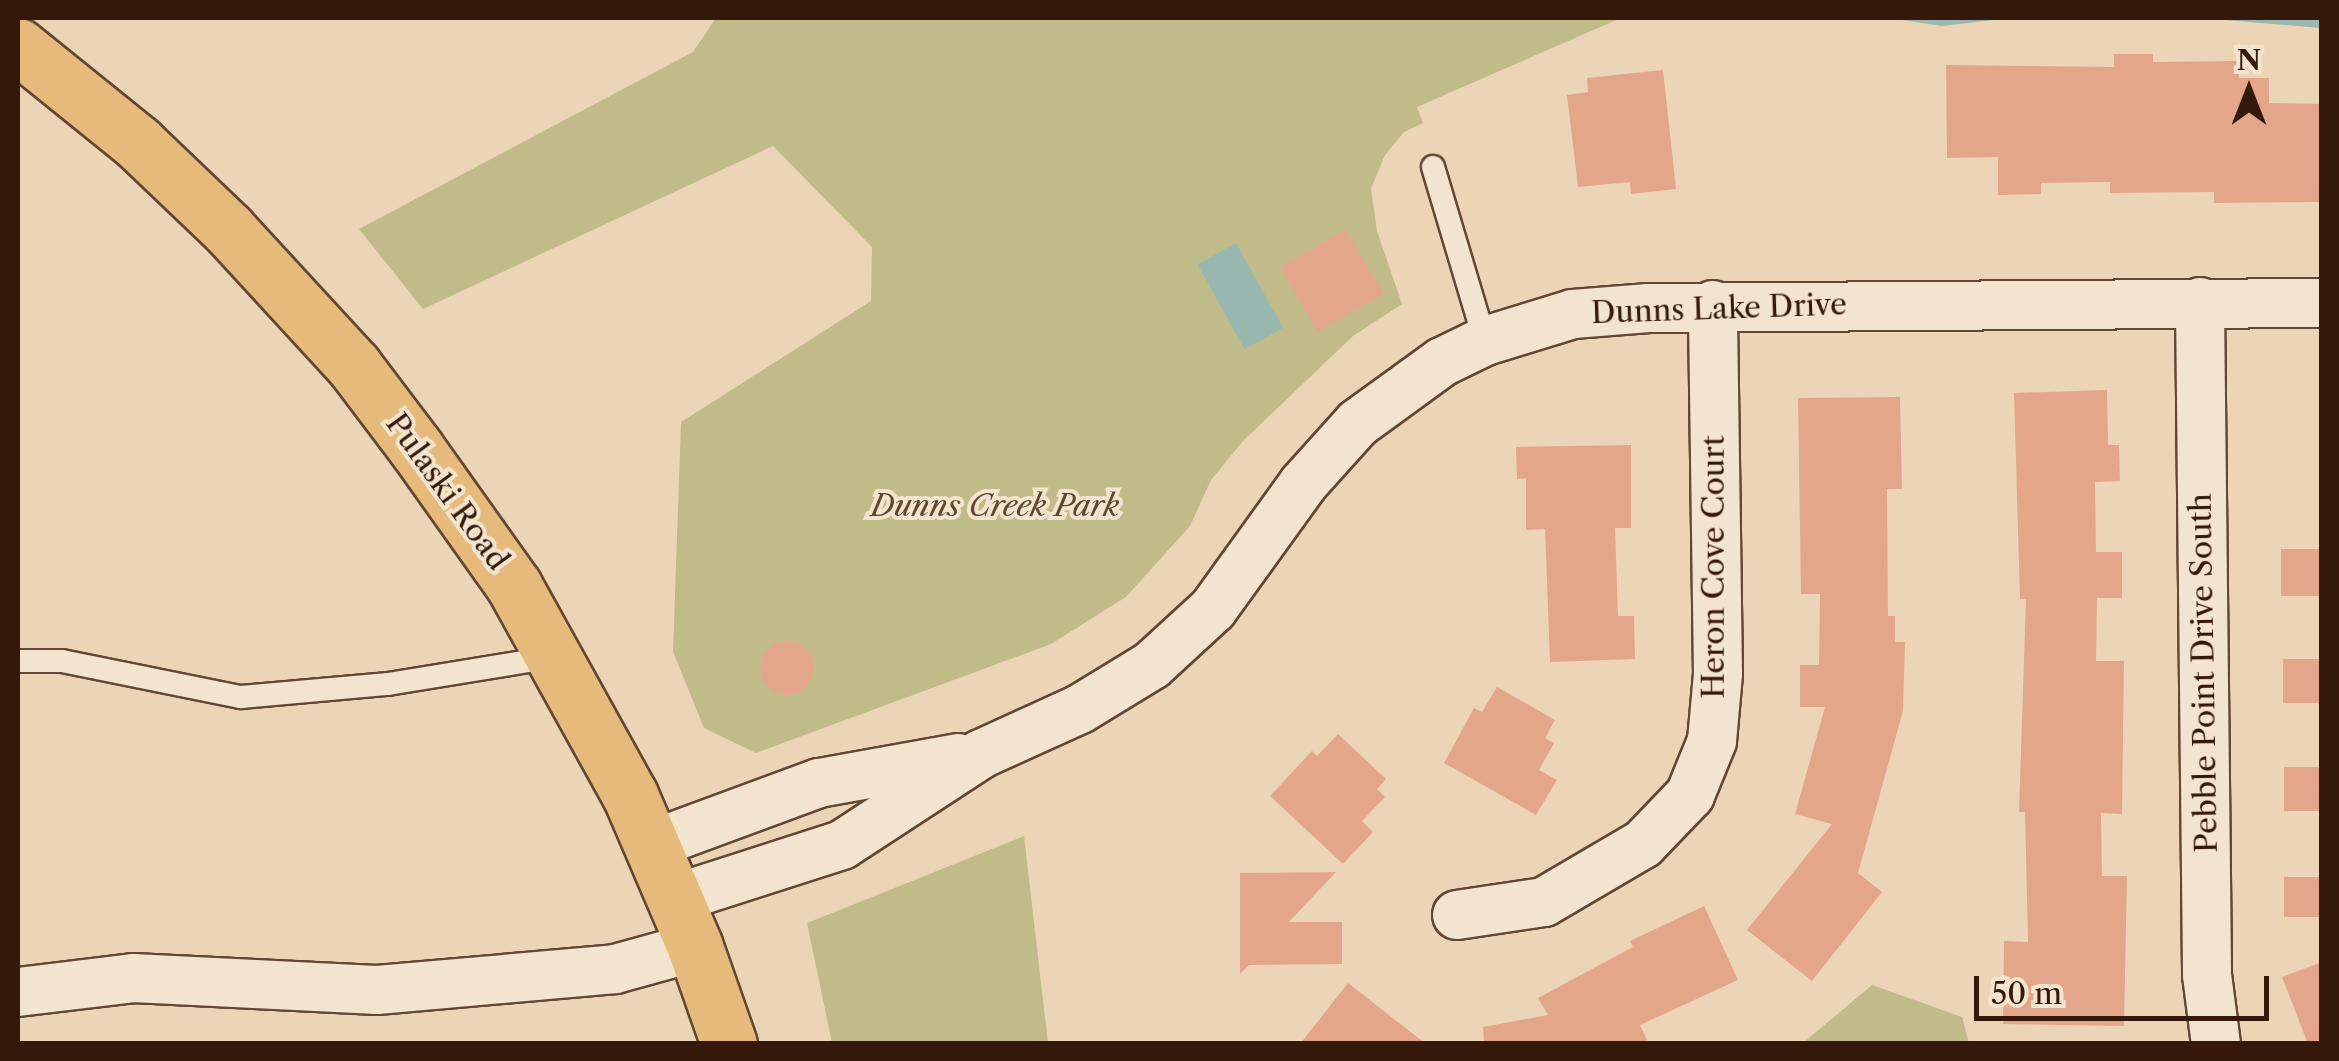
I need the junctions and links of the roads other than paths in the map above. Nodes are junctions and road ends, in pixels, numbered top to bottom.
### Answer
1 (18, 46) edge
2 (1433, 166) dead end
3 (2200, 302) junction
4 (2322, 304) edge
5 (1713, 305) junction
6 (1485, 342) junction
7 (556, 656) junction
8 (18, 661) edge
9 (981, 754) junction
10 (650, 845) junction
11 (1457, 915) dead end
12 (684, 923) junction
13 (18, 992) edge
14 (729, 1044) edge
15 (2216, 1044) edge

1 - 7 main road, Pulaski Road
2 - 6 lane
3 - 4 street, Dunns Lake Drive
3 - 5 street, Dunns Lake Drive
3 - 15 street, Pebble Point Drive South
5 - 6 street, Dunns Lake Drive
5 - 11 street, Heron Cove Court
6 - 9 street, Dunns Lake Drive
7 - 8 lane
7 - 10 main road, Pulaski Road
9 - 10 street
9 - 12 street
10 - 12 main road, Pulaski Road
12 - 13 street
12 - 14 main road, Pulaski Road

